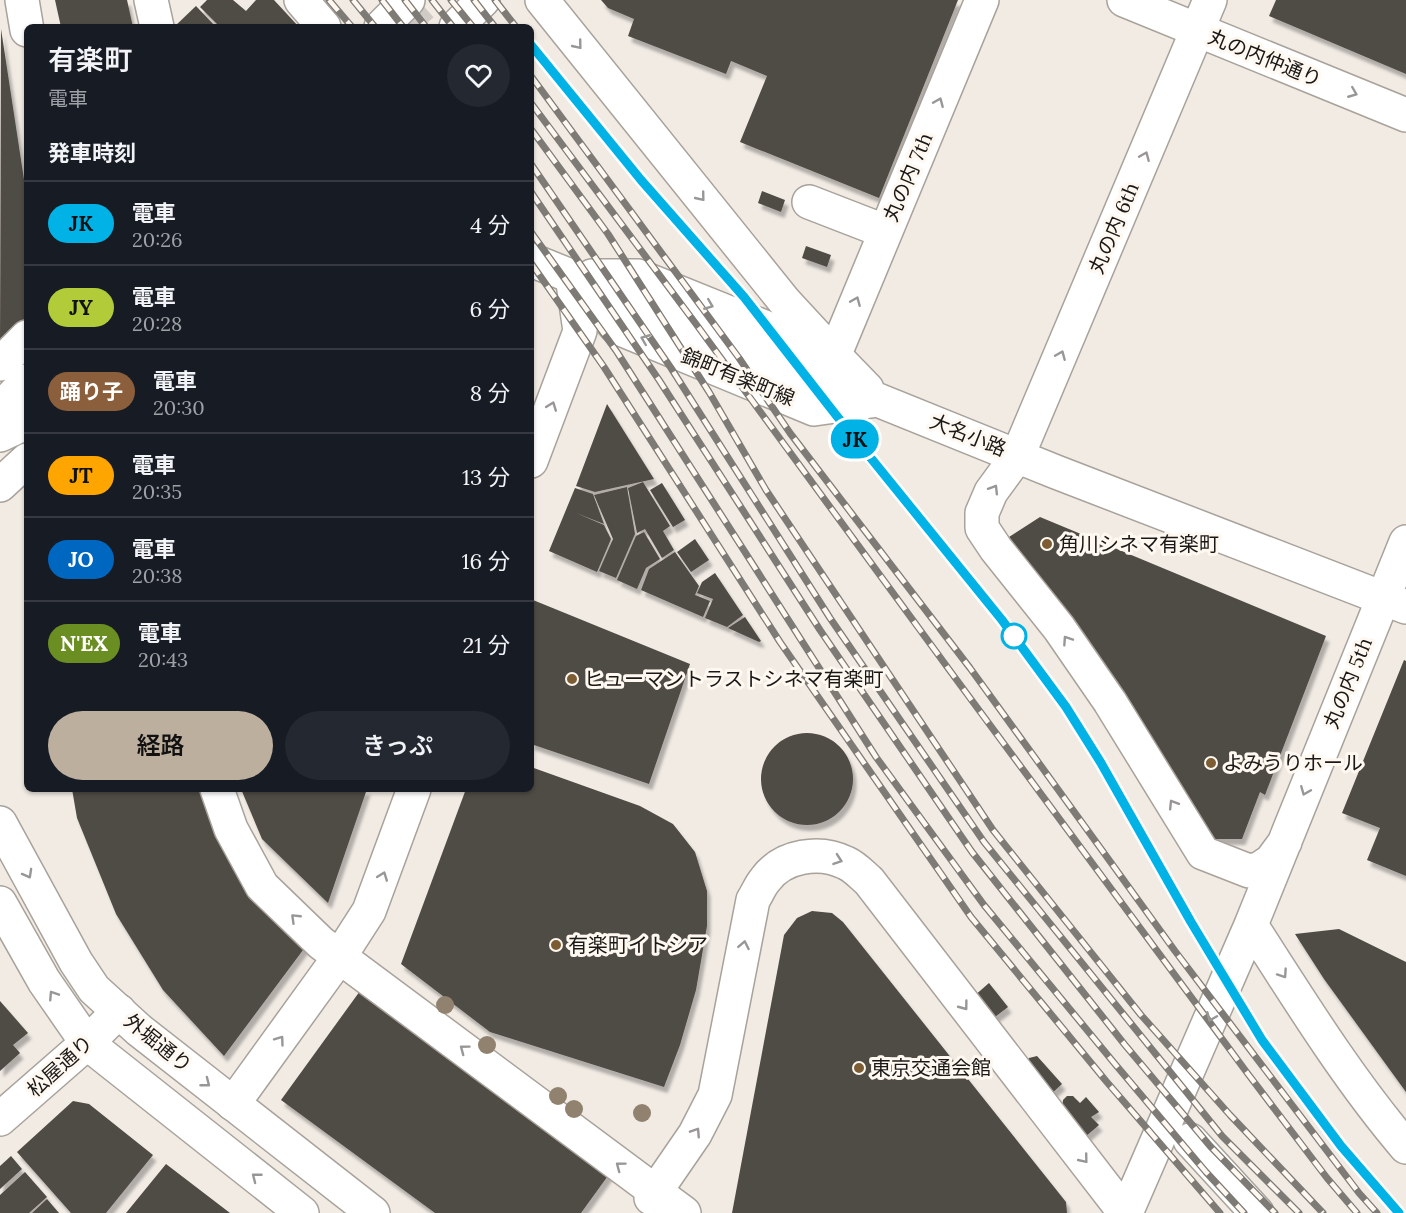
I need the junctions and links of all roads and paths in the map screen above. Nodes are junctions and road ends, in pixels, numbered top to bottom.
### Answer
1 (22, 0) edge
2 (151, 0) edge
3 (301, 0) edge
4 (408, 0) edge
5 (483, 0) edge
6 (542, 0) edge
7 (982, 0) edge
8 (1124, 0) edge
9 (1210, 0) edge
10 (26, 24) edge
11 (156, 24) edge
12 (321, 24) edge
13 (384, 24) edge
14 (459, 24) edge
15 (1198, 31) junction
16 (1406, 115) edge
17 (809, 202) dead end
18 (884, 233) junction
19 (534, 261) edge
20 (572, 276) junction
21 (24, 340) edge
22 (0, 364) edge
23 (830, 367) junction
24 (24, 384) edge
25 (878, 400) junction
26 (0, 409) edge
27 (24, 419) edge
28 (0, 435) edge
29 (534, 453) edge
30 (1018, 455) junction
31 (24, 463) edge
32 (0, 486) edge
33 (1406, 542) edge
34 (1395, 602) edge
35 (218, 792) edge
36 (413, 792) edge
37 (0, 823) edge
38 (1285, 842) junction
39 (0, 903) edge
40 (1251, 925) junction
41 (340, 956) junction
42 (118, 1011) junction
43 (87, 1043) junction
44 (233, 1104) junction
45 (0, 1119) edge
46 (1190, 1140) dead end
47 (1406, 1147) edge
48 (653, 1194) junction
49 (302, 1213) edge
50 (374, 1213) edge
51 (684, 1213) edge
52 (1126, 1213) edge
53 (1257, 1213) edge

1 - 10 street
2 - 11 street
3 - 12 street
4 - 13 street
5 - 14 street
6 -> 23 street
18 -> 7 street, 丸の内 7th
8 - 15 street, 丸の内仲通り
9 - 15 street, 丸の内 6th
15 -> 16 street, 丸の内仲通り
30 -> 15 street, 丸の内 6th
17 - 18 street
23 -> 18 street, 丸の内 7th
19 - 20 street, 大名小路
20 - 23 street, 大名小路
25 -> 20 street, 錦町有楽町線
29 -> 20 street
21 - 22 street
23 - 25 street, 大名小路
24 - 26 street
25 - 30 street, 大名小路
27 - 28 street
30 - 34 street, 大名小路
38 -> 30 street, 丸の内 6th
31 - 32 street
33 - 34 street, 丸の内 5th
34 -> 38 street, 丸の内 5th
41 -> 35 street
41 -> 36 street
37 -> 42 street, 外堀通り
38 - 40 street, 丸の内 5th
43 -> 39 street
40 -> 47 street
40 -> 52 street, 丸の内 5th
44 -> 41 street
48 -> 41 street
42 - 43 street, 松屋通り
42 -> 44 street, 外堀通り
43 - 45 street, 松屋通り
49 -> 43 street
44 - 50 street, 外堀通り
46 - 53 street
48 - 51 street
48 -> 52 street

